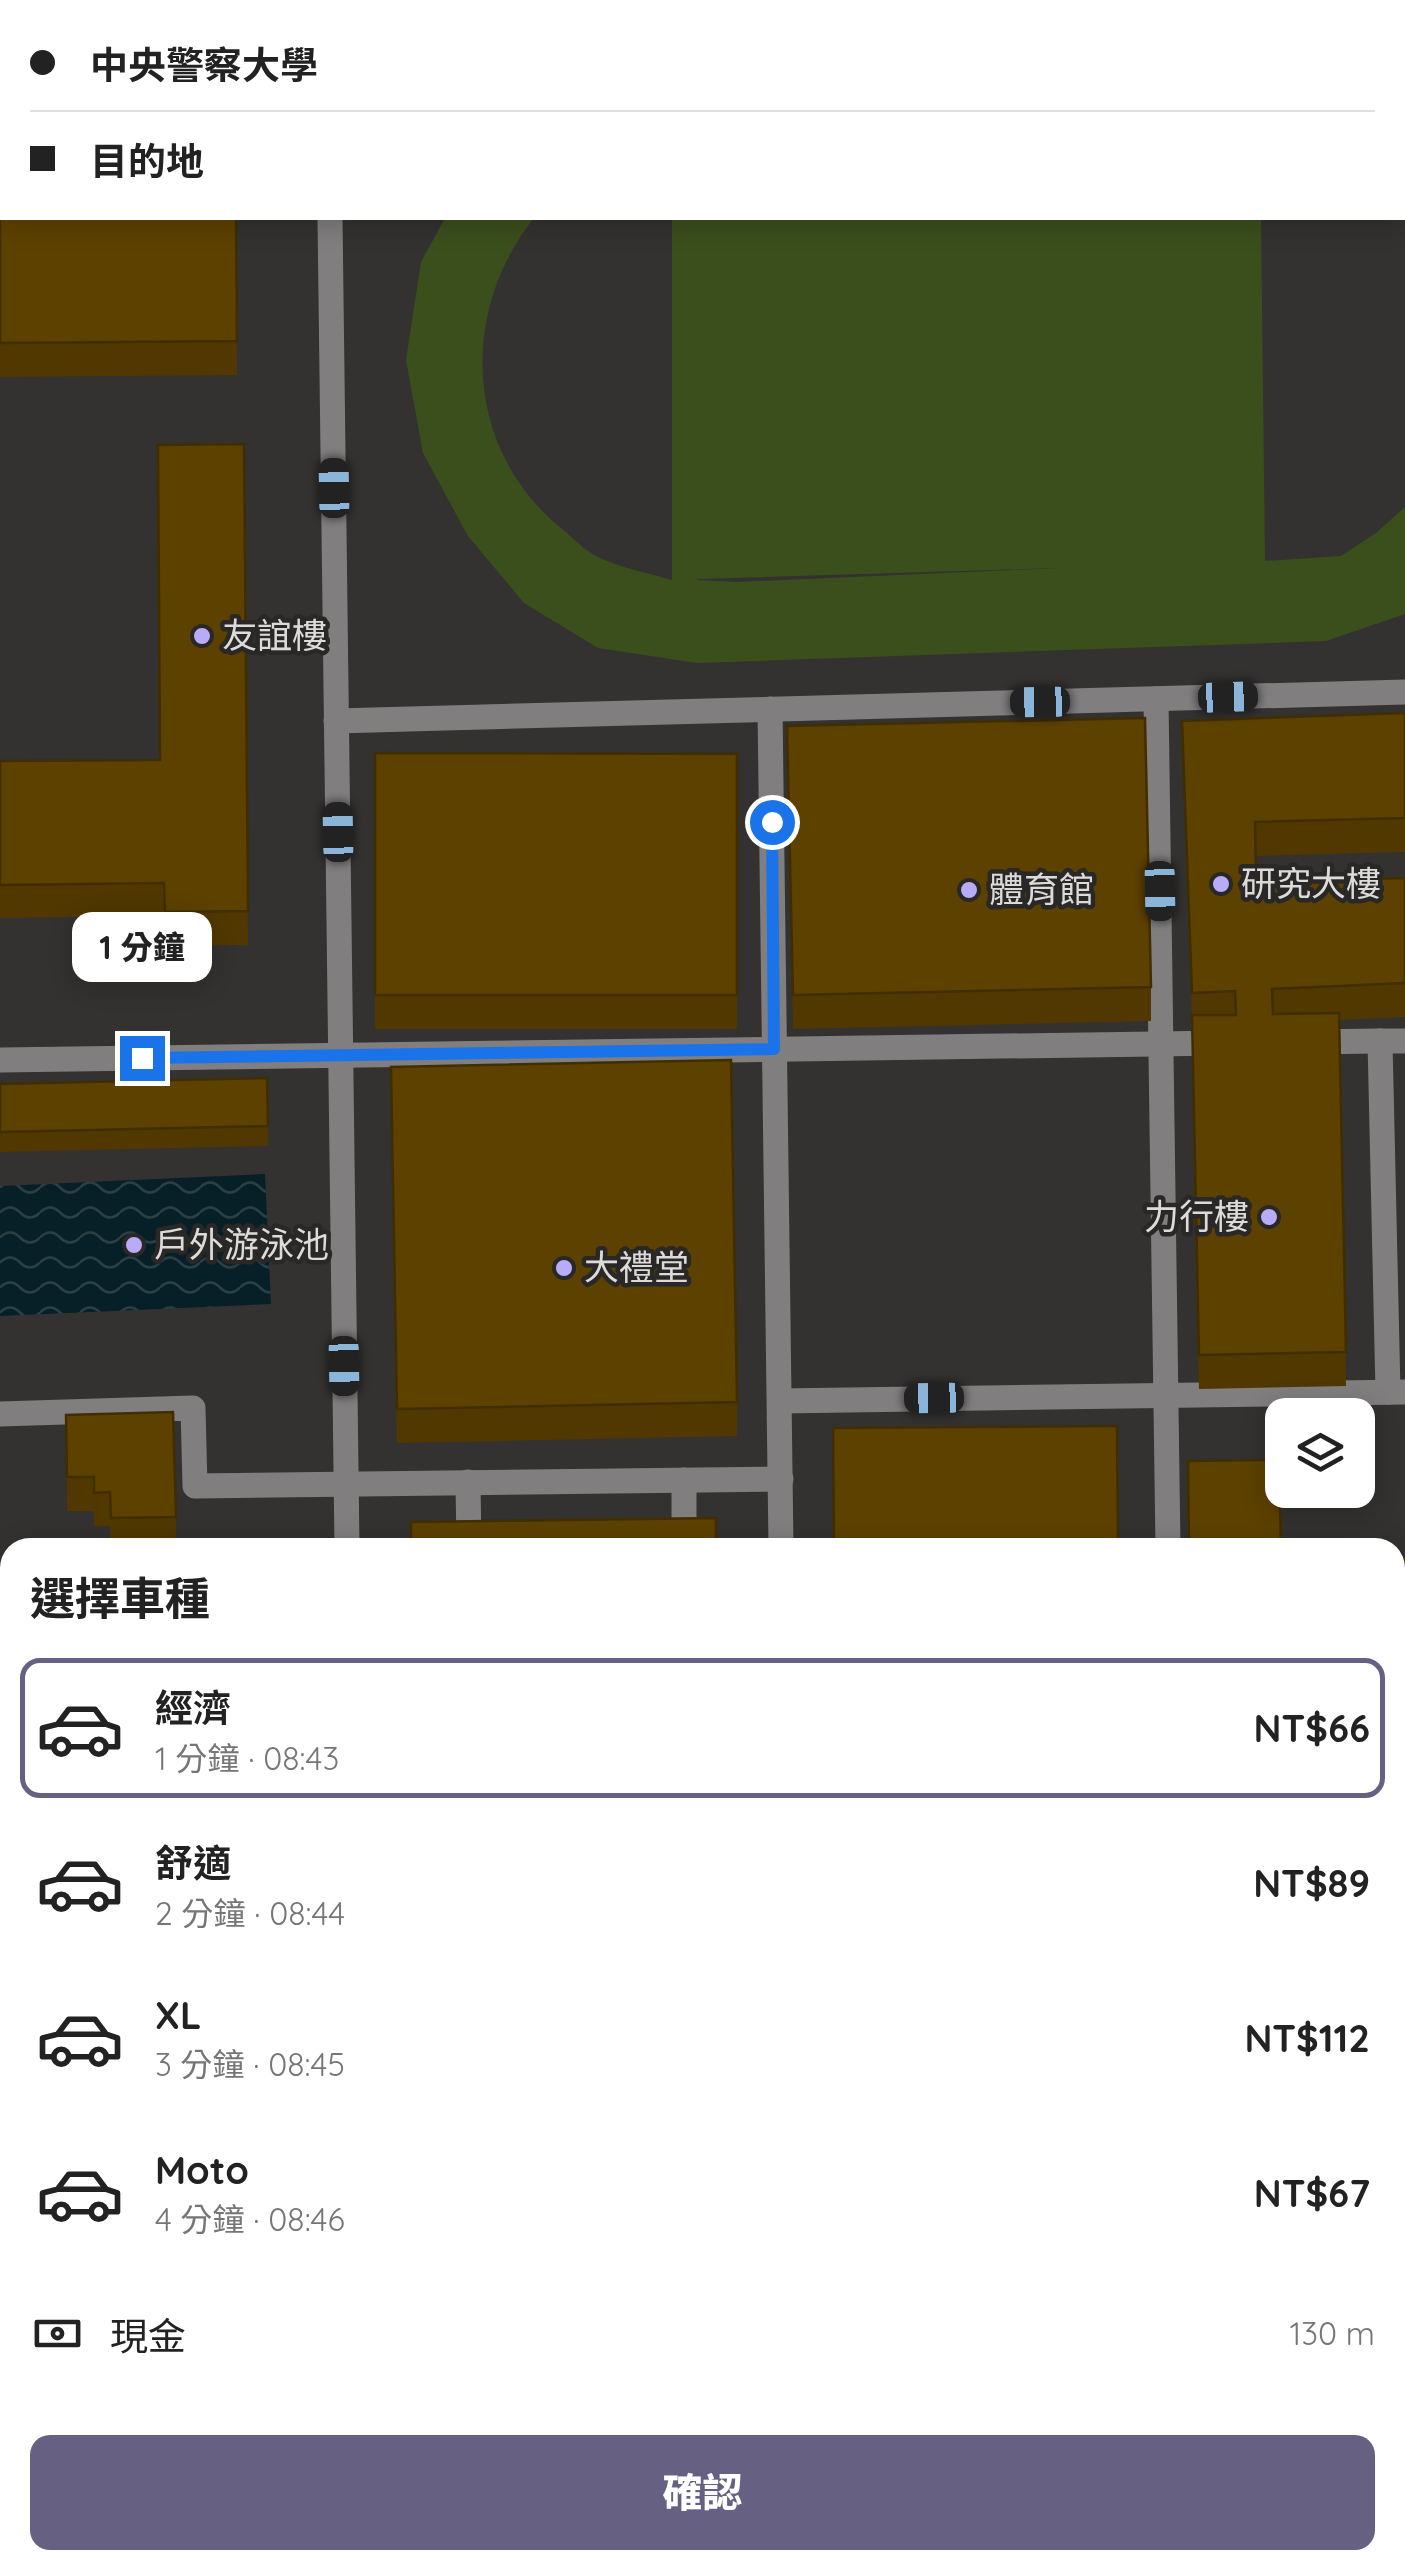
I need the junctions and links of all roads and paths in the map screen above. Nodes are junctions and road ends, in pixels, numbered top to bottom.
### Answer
1 (330, 220) edge
2 (1405, 692) edge
3 (1156, 699) junction
4 (770, 709) junction
5 (336, 721) junction
6 (1392, 1041) edge
7 (1242, 1043) edge
8 (1281, 1043) edge
9 (1164, 1044) junction
10 (774, 1049) junction
11 (341, 1054) junction
12 (0, 1060) edge
13 (1396, 1392) edge
14 (1166, 1393) junction
15 (780, 1401) junction
16 (0, 1414) edge
17 (684, 1480) junction
18 (780, 1480) junction
19 (468, 1482) junction
20 (346, 1483) junction
21 (346, 1538) edge
22 (469, 1538) edge
23 (684, 1538) edge
24 (782, 1538) edge
25 (1168, 1538) edge

1 - 5 street
2 - 3 street
3 - 4 street
3 - 9 street
4 - 5 street
4 - 10 street
5 - 11 street
6 - 8 street
6 - 13 street
7 - 9 street
9 - 10 street
9 - 14 street
10 - 11 street
10 - 15 street
11 - 12 street
11 - 20 street
13 - 14 street
14 - 15 street
14 - 25 street
15 - 18 street
16 - 20 street
17 - 18 street
17 - 19 street
17 - 23 street
18 - 24 street
19 - 20 street
19 - 22 street
20 - 21 street

